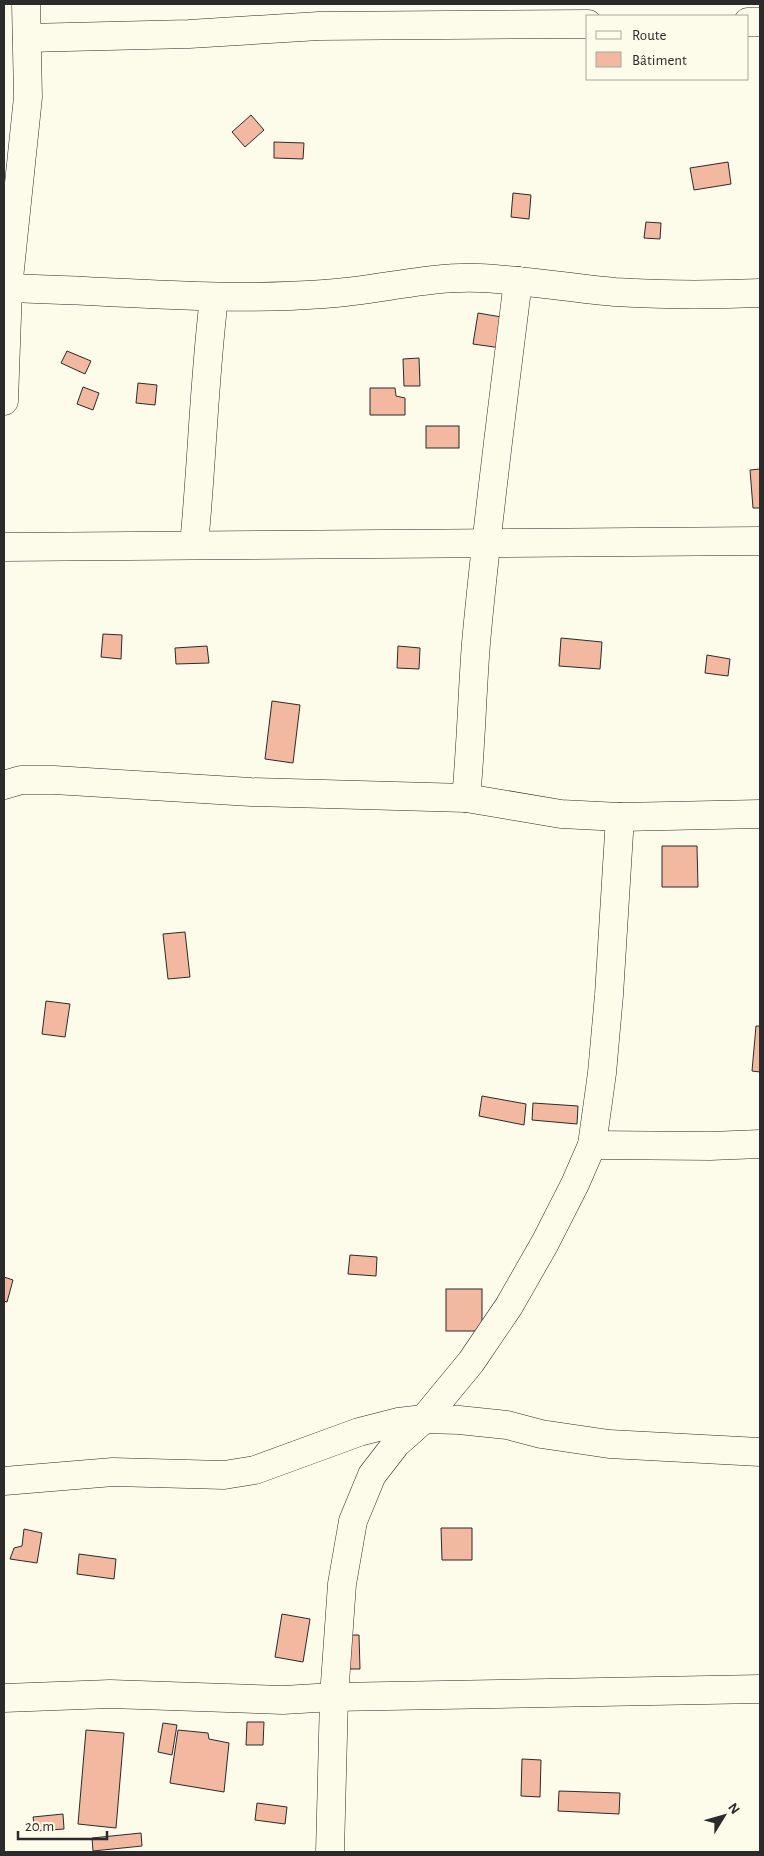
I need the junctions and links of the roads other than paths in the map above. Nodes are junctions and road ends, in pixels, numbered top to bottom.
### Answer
1 (26, 4) edge
2 (586, 24) edge
3 (27, 38) junction
4 (518, 281) junction
5 (6, 288) edge
6 (760, 293) edge
7 (214, 298) junction
8 (4, 401) edge
9 (760, 541) edge
10 (486, 542) junction
11 (194, 545) junction
12 (4, 547) edge
13 (4, 785) edge
14 (466, 798) junction
15 (760, 814) edge
16 (620, 817) junction
17 (760, 1144) edge
18 (592, 1145) junction
19 (424, 1419) junction
20 (760, 1452) edge
21 (4, 1481) edge
22 (760, 1690) edge
23 (334, 1697) junction
24 (4, 1698) edge
25 (330, 1852) edge

1 - 3 street
2 - 3 street
3 - 5 street
4 - 6 street
4 - 7 street
4 - 10 street
5 - 7 street
5 - 8 street
7 - 11 street
9 - 10 street
10 - 11 street
10 - 14 street
11 - 12 street
13 - 14 street
14 - 16 street
15 - 16 street
16 - 18 street
17 - 18 street
18 - 19 street
19 - 20 street
19 - 21 street
19 - 23 street
22 - 23 street
23 - 24 street
23 - 25 street

